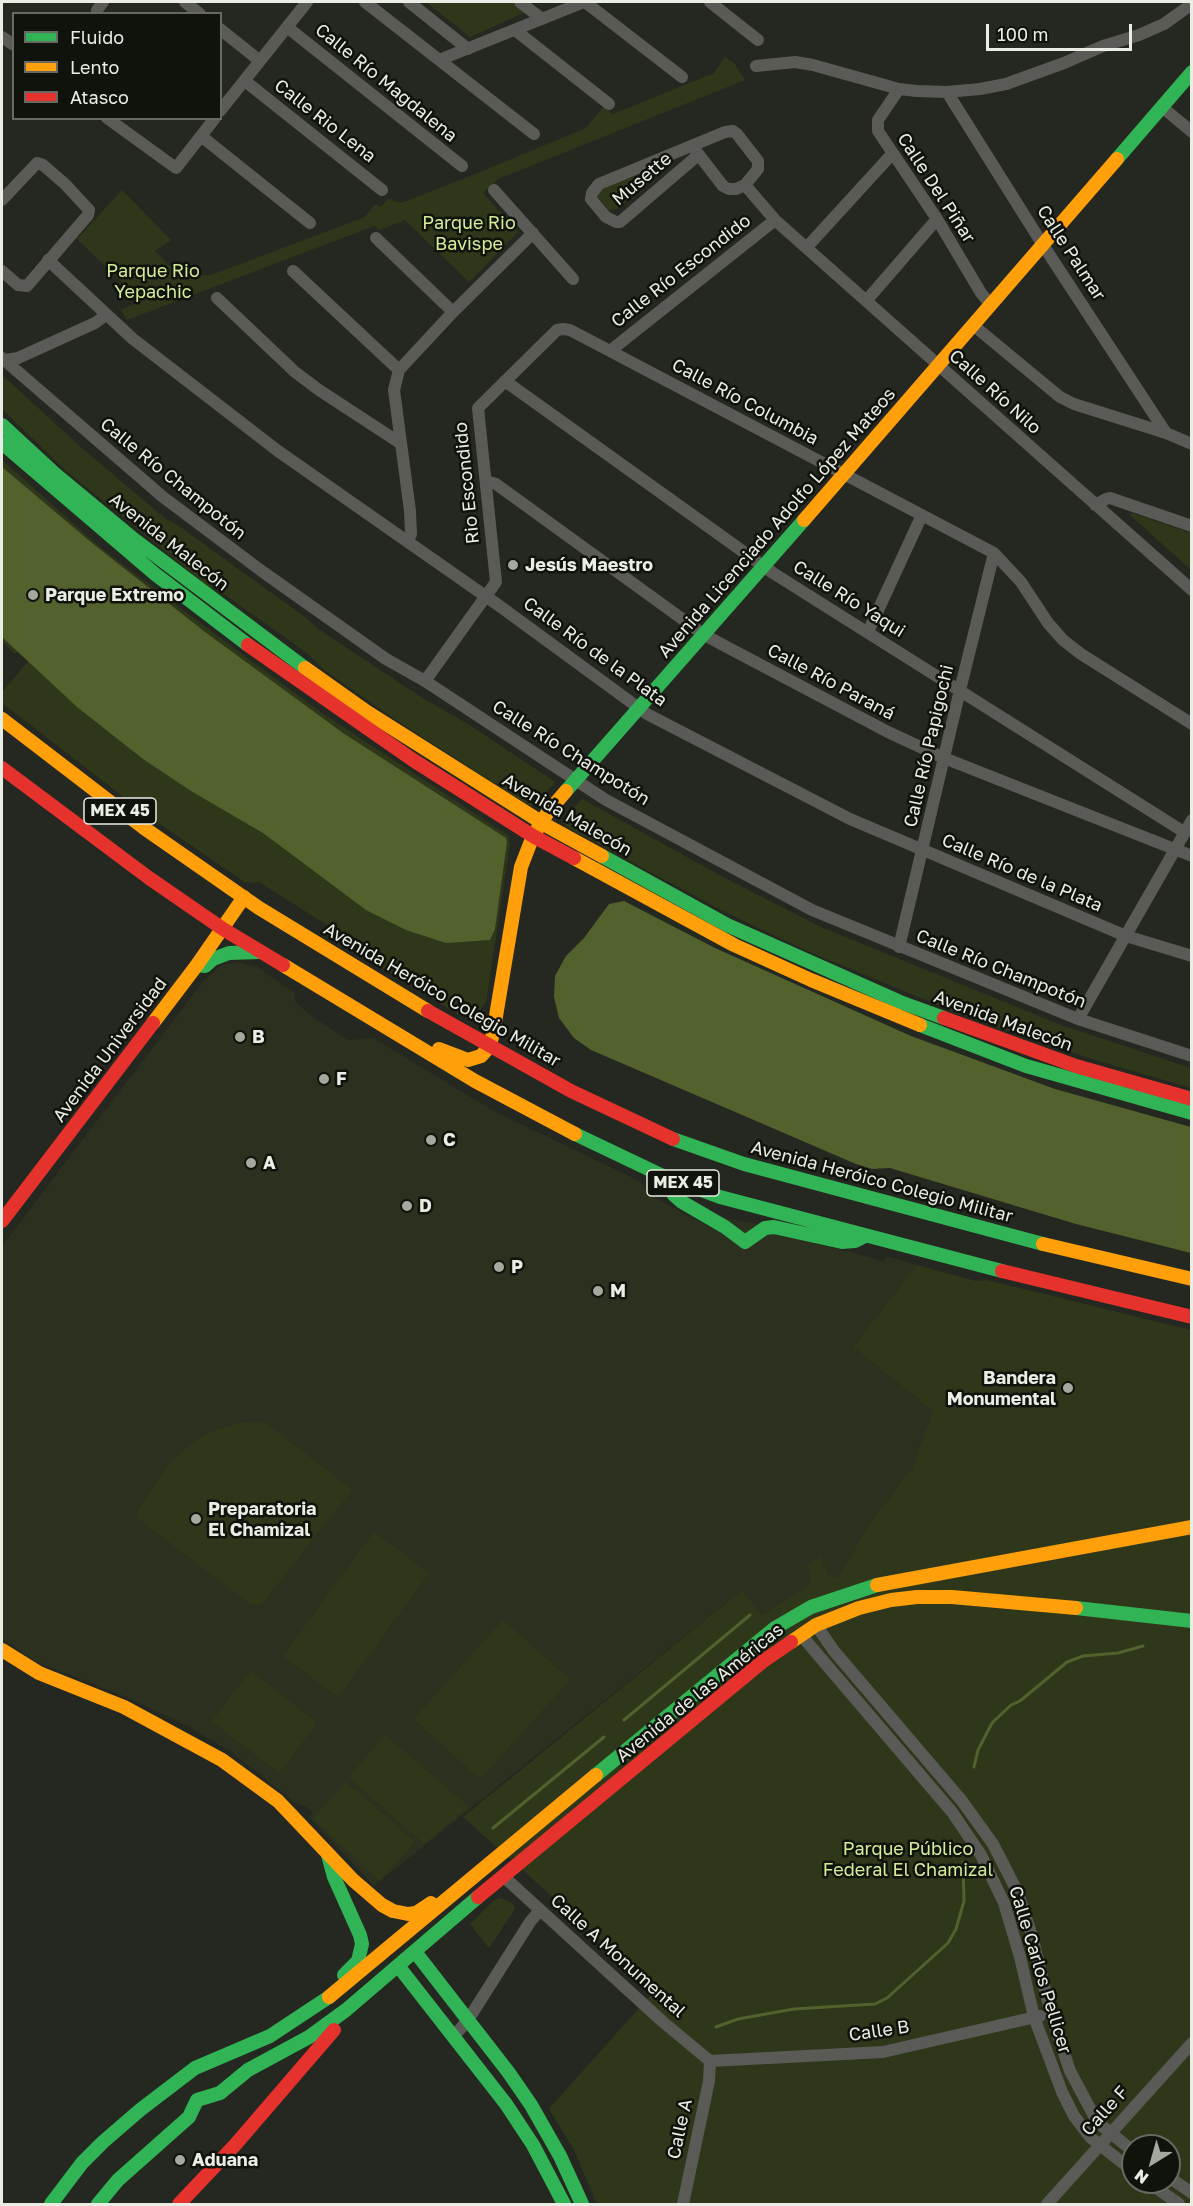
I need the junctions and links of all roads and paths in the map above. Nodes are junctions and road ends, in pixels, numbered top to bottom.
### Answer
1 (185, 2) edge
2 (365, 2) edge
3 (409, 2) edge
4 (520, 2) edge
5 (585, 2) edge
6 (710, 2) edge
7 (302, 3) edge
8 (1191, 4) edge
9 (198, 12) edge
10 (542, 19) junction
11 (287, 27) junction
12 (515, 30) junction
13 (222, 31) edge
14 (758, 40) dead end
15 (468, 49) junction
16 (439, 60) junction
17 (260, 61) junction
18 (756, 66) dead end
19 (1191, 72) edge
20 (682, 77) dead end
21 (245, 81) junction
22 (899, 89) junction
23 (947, 92) junction
24 (609, 104) dead end
25 (1162, 107) junction
26 (222, 109) edge
27 (110, 120) edge
28 (213, 120) edge
29 (1191, 132) edge
30 (534, 134) dead end
31 (201, 136) junction
32 (695, 151) junction
33 (892, 154) junction
34 (462, 166) dead end
35 (745, 184) junction
36 (382, 190) dead end
37 (494, 190) dead end
38 (2, 200) edge
39 (937, 219) junction
40 (775, 220) junction
41 (310, 223) dead end
42 (534, 234) junction
43 (376, 238) dead end
44 (1043, 245) junction
45 (807, 247) junction
46 (48, 260) junction
47 (2, 270) edge
48 (293, 270) dead end
49 (573, 279) dead end
50 (217, 298) dead end
51 (866, 301) junction
52 (991, 305) junction
53 (453, 312) junction
54 (106, 315) junction
55 (974, 325) junction
56 (563, 328) joint
57 (610, 351) junction
58 (3, 359) edge
59 (939, 366) junction
60 (399, 370) junction
61 (505, 381) junction
62 (2, 425) edge
63 (1166, 433) junction
64 (2, 443) edge
65 (400, 443) junction
66 (1191, 444) edge
67 (844, 475) junction
68 (486, 482) junction
69 (1095, 505) junction
70 (922, 515) junction
71 (1191, 526) edge
72 (408, 541) junction
73 (994, 554) junction
74 (763, 566) junction
75 (1191, 590) edge
76 (486, 596) junction
77 (868, 632) junction
78 (704, 634) junction
79 (425, 681) junction
80 (960, 690) junction
81 (638, 708) junction
82 (2, 719) edge
83 (1191, 724) edge
84 (944, 758) junction
85 (2, 768) edge
86 (576, 780) junction
87 (1191, 820) edge
88 (541, 822) junction
89 (1184, 832) junction
90 (533, 836) junction
91 (923, 850) junction
92 (1173, 850) junction
93 (1191, 856) edge
94 (244, 897) junction
95 (223, 929) junction
96 (1126, 936) junction
97 (899, 947) junction
98 (261, 952) junction
99 (1191, 956) edge
100 (197, 965) junction
101 (1078, 1019) junction
102 (417, 1046) junction
103 (489, 1047) junction
104 (1191, 1056) edge
105 (1191, 1099) edge
106 (1191, 1113) edge
107 (663, 1176) junction
108 (2, 1221) edge
109 (867, 1235) junction
110 (1191, 1279) edge
111 (1191, 1317) edge
112 (1191, 1527) edge
113 (1191, 1621) edge
114 (816, 1625) junction
115 (801, 1635) junction
116 (2, 1650) edge
117 (579, 1790) junction
118 (327, 1851) junction
119 (490, 1862) junction
120 (503, 1876) junction
121 (540, 1911) junction
122 (416, 1953) junction
123 (399, 1967) junction
124 (310, 2010) junction
125 (346, 2010) junction
126 (1051, 2014) junction
127 (1034, 2017) junction
128 (468, 2020) junction
129 (454, 2036) junction
130 (1191, 2043) edge
131 (710, 2061) junction
132 (1110, 2133) junction
133 (1121, 2142) edge
134 (1099, 2145) junction
135 (1121, 2162) edge
136 (1164, 2194) edge
137 (51, 2205) edge
138 (98, 2205) edge
139 (179, 2205) edge
140 (564, 2205) edge
141 (582, 2205) edge
142 (683, 2205) edge
143 (1047, 2205) edge
144 (1179, 2205) edge

1 - 9 street
2 - 16 street
3 - 15 street
4 - 10 street
5 - 10 street
5 - 20 street
6 - 14 street
7 - 11 street
8 - 23 street
10 - 12 street
11 - 17 street
11 - 34 street, Calle Río Magdalena
12 - 15 street
12 - 24 street
13 - 17 street
15 - 16 street
16 - 30 street
17 - 21 street
18 - 22 street
19 - 25 main road, Avenida Licenciado Adolfo López Mateos
21 - 26 street
21 - 36 street, Calle Rio Lena
22 - 23 street
22 - 33 street, Calle Del Piñar
23 - 44 street, Calle Palmar
25 - 29 street
25 - 44 main road, Avenida Licenciado Adolfo López Mateos
27 - 31 street
28 - 31 street
31 - 41 street
32 - 32 street, Musette
32 - 35 street, Musette
32 - 35 street, Musette
33 - 39 street, Calle Del Piñar
33 - 45 street
35 - 40 street
37 - 42 street
38 - 46 street
39 - 51 street
39 - 52 street, Calle Del Piñar
40 - 45 street, Calle Río Nilo
40 - 57 street, Calle Río Escondido
42 - 49 street
42 - 53 street
43 - 53 street
44 - 52 main road, Avenida Licenciado Adolfo López Mateos
44 - 63 street, Calle Palmar
45 - 51 street, Calle Río Nilo
46 - 47 street
46 - 54 street, Calle Río de la Plata
48 - 60 street
50 - 65 street
51 - 59 street, Calle Río Nilo
52 - 55 main road, Avenida Licenciado Adolfo López Mateos
53 - 60 street
54 - 58 street
54 - 72 street, Calle Río de la Plata
55 - 59 main road, Avenida Licenciado Adolfo López Mateos
55 - 63 street
56 - 57 street, Calle Río Columbia
56 - 61 street, Rio Escondido
57 - 67 street, Calle Río Columbia
58 - 79 street, Calle Río Champotón
59 - 67 main road, Avenida Licenciado Adolfo López Mateos
59 - 69 street, Calle Río Nilo
60 - 65 street
61 - 68 street, Rio Escondido
61 - 74 street, Calle Río Yaqui
62 - 88 main road, Avenida Malecón
63 - 66 street
64 - 90 main road, Avenida Malecón
65 - 72 street
67 - 70 street, Calle Río Columbia
67 - 74 main road, Avenida Licenciado Adolfo López Mateos
68 - 76 street, Rio Escondido
68 - 78 street, Calle Río Paraná
69 - 71 street
69 - 75 street, Calle Río Nilo
70 - 73 street, Calle Río Columbia
70 - 77 street
72 - 76 street, Calle Río de la Plata
73 - 80 street, Calle Río Papigochi
73 - 83 street, Calle Río Columbia
74 - 77 street, Calle Río Yaqui
74 - 78 main road, Avenida Licenciado Adolfo López Mateos
76 - 79 street, Rio Escondido
76 - 81 street, Calle Río de la Plata
77 - 80 street, Calle Río Yaqui
78 - 81 main road, Avenida Licenciado Adolfo López Mateos
78 - 84 street, Calle Río Paraná
79 - 86 street, Calle Río Champotón
80 - 84 street, Calle Río Papigochi
80 - 89 street, Calle Río Yaqui
81 - 86 main road, Avenida Licenciado Adolfo López Mateos
81 - 91 street, Calle Río de la Plata
82 - 94 main road, Avenida Heróico Colegio Militar / MEX 45
84 - 91 street, Calle Río Papigochi
84 - 92 street, Calle Río Paraná
85 - 95 main road, MEX 45
86 - 88 main road, Avenida Licenciado Adolfo López Mateos
86 - 97 street, Calle Río Champotón
87 - 89 street
88 - 90 main road, Avenida Licenciado Adolfo López Mateos
88 - 105 main road, Avenida Malecón
89 - 92 street
90 - 103 main road, Avenida Licenciado Adolfo López Mateos
90 - 106 main road, Avenida Malecón
91 - 96 street, Calle Río de la Plata
91 - 97 street, Calle Río Papigochi
92 - 93 street, Calle Río Paraná
92 - 96 street
94 - 95 main road, Avenida Universidad
94 - 103 main road, Avenida Heróico Colegio Militar / MEX 45
95 - 98 main road, MEX 45
95 - 100 main road, Avenida Universidad
96 - 99 street, Calle Río de la Plata
96 - 101 street
97 - 101 street, Calle Río Champotón
98 - 100 main road
98 - 102 main road, MEX 45
100 - 108 main road, Avenida Universidad
101 - 104 street, Calle Río Champotón
102 - 103 main road
102 - 107 main road, MEX 45
103 - 110 main road, Avenida Heróico Colegio Militar / MEX 45
107 - 109 main road, MEX 45
107 - 109 main road
109 - 111 main road, MEX 45
112 - 117 main road, Avenida de las Américas
113 - 114 main road, Avenida de las Américas
114 - 115 main road, Avenida de las Américas
114 - 126 street, Calle Carlos Pellicer
115 - 120 main road, Avenida de las Américas
115 - 127 street, Calle Carlos Pellicer
116 - 118 main road
117 - 119 main road, Avenida de las Américas
117 - 120 main road
118 - 119 main road
118 - 124 main road
119 - 124 main road
120 - 121 street, Calle A Monumental
120 - 122 main road, Avenida de las Américas
121 - 128 street
121 - 131 street, Calle A Monumental
122 - 123 main road, Avenida de las Américas
122 - 128 main road
123 - 125 main road, Avenida de las Américas
123 - 129 main road
124 - 137 main road
125 - 138 main road, Avenida de las Américas
125 - 139 main road
126 - 127 street, Calle B
126 - 132 street, Calle Carlos Pellicer
127 - 131 street, Calle B
127 - 134 street, Calle Carlos Pellicer
128 - 129 street
128 - 141 main road
129 - 140 main road
130 - 132 street, Calle F
131 - 142 street, Calle A
132 - 133 street, Calle Carlos Pellicer
132 - 134 street, Calle F
134 - 135 street, Calle Carlos Pellicer
134 - 143 street, Calle F
136 - 144 street

